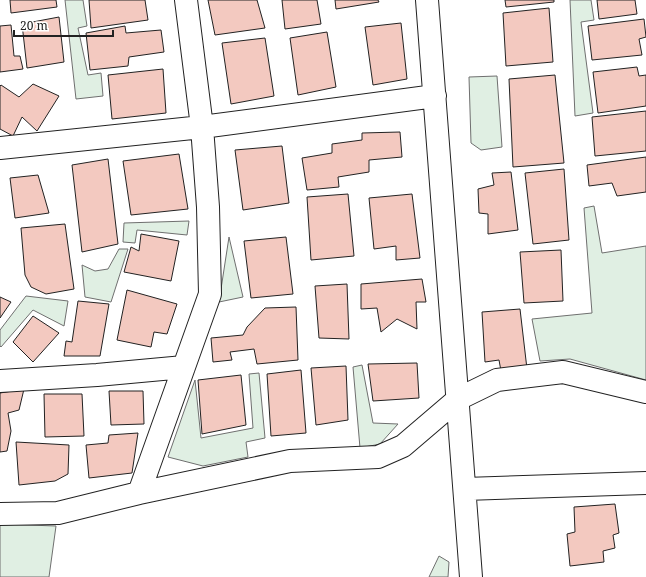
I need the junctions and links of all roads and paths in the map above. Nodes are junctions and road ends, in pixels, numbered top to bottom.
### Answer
1 (186, 0) edge
2 (427, 0) edge
3 (434, 96) junction
4 (202, 127) junction
5 (0, 148) edge
6 (184, 367) junction
7 (0, 381) edge
8 (646, 392) edge
9 (458, 399) junction
10 (646, 483) edge
11 (465, 489) junction
12 (140, 493) junction
13 (0, 514) edge
14 (471, 577) edge

1 - 4 street
2 - 3 street
3 - 4 street
3 - 9 street
4 - 5 street
4 - 6 street
6 - 7 street
6 - 12 street
8 - 9 street
9 - 11 street
9 - 12 street
10 - 11 street
11 - 14 street
12 - 13 street

